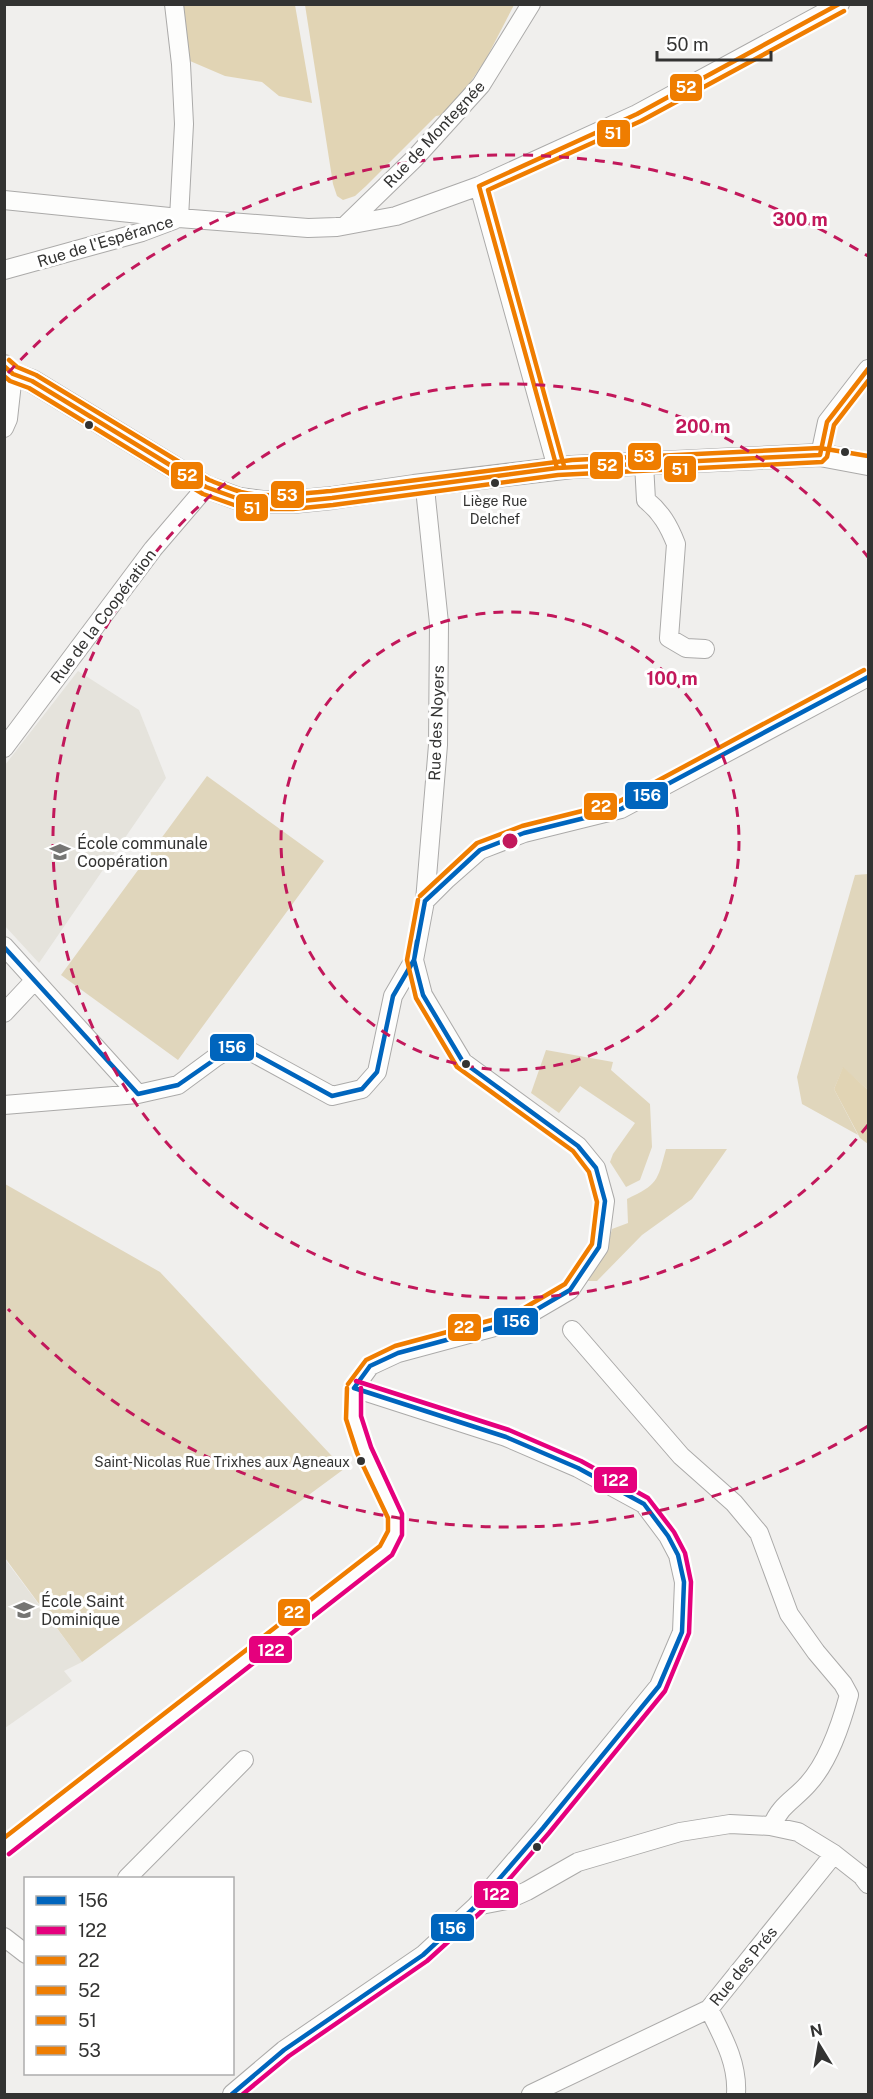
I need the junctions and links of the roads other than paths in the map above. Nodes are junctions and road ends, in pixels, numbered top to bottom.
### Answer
1 (174, 4) edge
2 (531, 4) edge
3 (840, 4) edge
4 (479, 186) junction
5 (4, 200) edge
6 (179, 218) junction
7 (346, 225) junction
8 (4, 270) edge
9 (868, 369) edge
10 (7, 373) edge
11 (4, 428) edge
12 (820, 455) junction
13 (644, 464) junction
14 (868, 464) edge
15 (557, 468) junction
16 (420, 485) junction
17 (206, 487) junction
18 (705, 649) dead end
19 (868, 677) edge
20 (4, 748) edge
21 (425, 901) junction
22 (4, 946) edge
23 (414, 960) junction
24 (34, 981) junction
25 (4, 1013) edge
26 (138, 1094) junction
27 (4, 1105) edge
28 (572, 1330) dead end
29 (354, 1388) junction
30 (244, 1761) dead end
31 (772, 1826) junction
32 (4, 1848) edge
33 (834, 1854) junction
34 (128, 1877) edge
35 (868, 1884) edge
36 (476, 1906) junction
37 (4, 1937) edge
38 (24, 1952) edge
39 (709, 2009) junction
40 (232, 2094) edge
41 (531, 2094) edge
42 (736, 2094) edge

1 - 6 street
2 - 7 street, Rue de Montegnée
3 - 4 street, Rue de l'Espérance
4 - 7 street, Rue de l'Espérance
4 - 15 street
5 - 6 street
6 - 7 street, Rue de l'Espérance
6 - 8 street, Rue de l'Espérance
9 - 12 street
10 - 11 street
10 - 17 street
12 - 13 street
12 - 14 street
13 - 15 street
13 - 18 street
15 - 16 street
16 - 17 street
16 - 21 street, Rue des Noyers
17 - 20 street, Rue de la Coopération
19 - 21 street
21 - 23 street, Rue des Noyers
22 - 24 street
23 - 26 street
23 - 29 street
24 - 25 street
24 - 26 street
26 - 27 street
28 - 31 street
29 - 32 street
29 - 36 street
30 - 34 street
31 - 33 street
31 - 36 street
33 - 35 street
33 - 39 street, Rue des Prés
36 - 40 street
37 - 38 street
39 - 41 street, Rue des Prés
39 - 42 street

